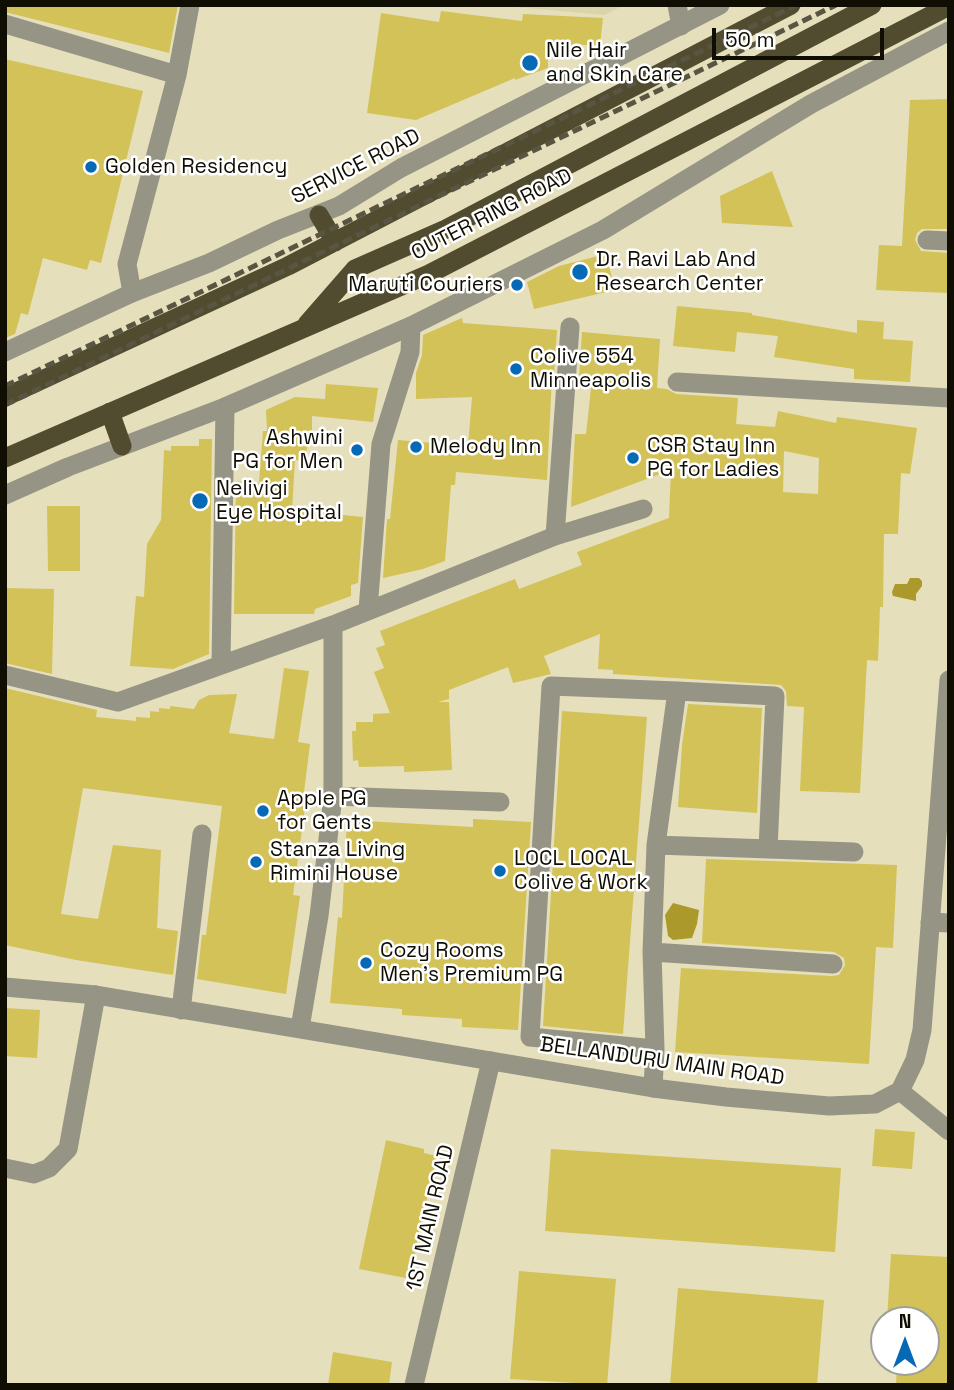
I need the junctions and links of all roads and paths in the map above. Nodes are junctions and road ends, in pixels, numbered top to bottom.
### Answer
1 (190, 5) edge
2 (677, 5) edge
3 (720, 5) edge
4 (791, 5) edge
5 (872, 5) edge
6 (949, 6) edge
7 (5, 24) edge
8 (681, 26) junction
9 (949, 31) edge
10 (177, 75) junction
11 (318, 215) junction
12 (927, 240) dead end
13 (335, 242) junction
14 (949, 242) edge
15 (132, 293) junction
16 (411, 326) junction
17 (570, 327) dead end
18 (302, 330) junction
19 (5, 352) edge
20 (677, 382) dead end
21 (5, 397) edge
22 (949, 398) edge
23 (225, 407) junction
24 (110, 412) junction
25 (122, 446) junction
26 (5, 458) edge
27 (5, 495) edge
28 (643, 509) dead end
29 (555, 536) junction
30 (368, 610) junction
31 (333, 625) junction
32 (220, 664) junction
33 (5, 675) edge
34 (949, 680) edge
35 (677, 691) junction
36 (333, 796) junction
37 (500, 802) dead end
38 (202, 834) dead end
39 (656, 845) junction
40 (768, 849) junction
41 (855, 852) dead end
42 (940, 922) edge
43 (652, 952) junction
44 (833, 964) dead end
45 (5, 986) edge
46 (96, 995) junction
47 (181, 1010) junction
48 (300, 1028) junction
49 (655, 1049) junction
50 (491, 1061) junction
51 (653, 1088) junction
52 (900, 1091) junction
53 (949, 1131) edge
54 (5, 1168) edge
55 (414, 1385) edge

1 - 10 street
2 - 8 street
3 - 8 street, SERVICE ROAD
4 - 13 highway
5 - 18 highway
6 - 18 highway, OUTER RING ROAD
7 - 10 street
8 - 11 street, SERVICE ROAD
9 - 16 street
10 - 15 street
11 - 13 highway
11 - 15 street, SERVICE ROAD
12 - 14 street
13 - 21 highway
15 - 19 street, SERVICE ROAD
16 - 23 street
16 - 30 street
17 - 29 street
18 - 24 highway, OUTER RING ROAD
20 - 22 street
23 - 25 street
23 - 32 street
24 - 25 highway
24 - 26 highway, OUTER RING ROAD
25 - 27 street
28 - 29 street
29 - 30 street
30 - 31 street
31 - 32 street
31 - 36 street
32 - 33 street
34 - 42 street
35 - 39 street
35 - 40 street
35 - 49 street
36 - 37 street
36 - 48 street
38 - 47 street
39 - 40 street
39 - 43 street
40 - 41 street
42 - 52 street
43 - 44 street
43 - 49 street
45 - 46 street, BELLANDURU MAIN ROAD
46 - 47 street, BELLANDURU MAIN ROAD
46 - 54 street
47 - 48 street, BELLANDURU MAIN ROAD
48 - 50 street, BELLANDURU MAIN ROAD
49 - 51 street
50 - 51 street, BELLANDURU MAIN ROAD
50 - 55 street, 1ST MAIN ROAD
51 - 52 street, BELLANDURU MAIN ROAD
52 - 53 street

